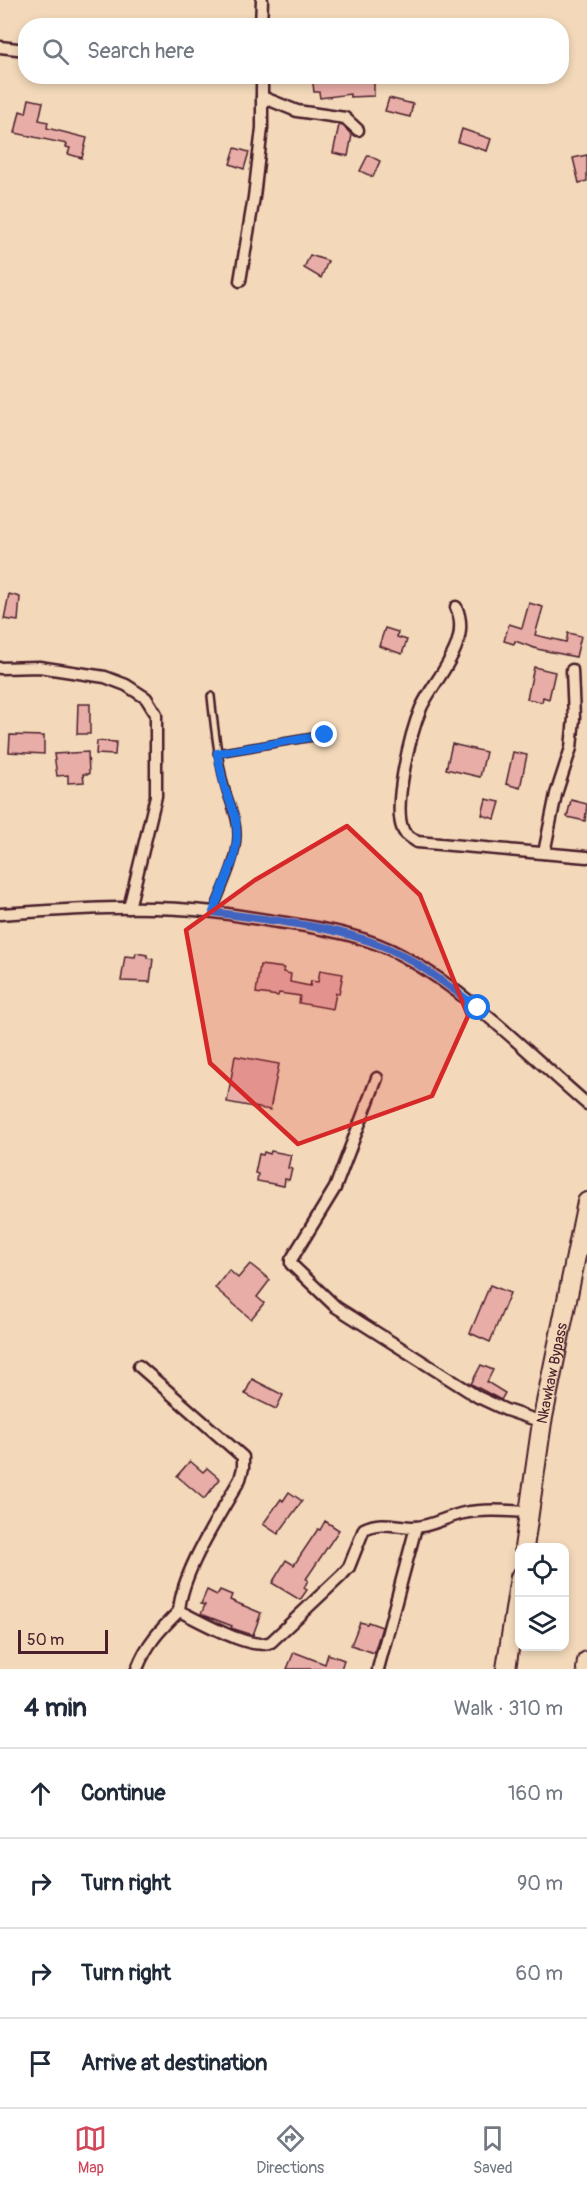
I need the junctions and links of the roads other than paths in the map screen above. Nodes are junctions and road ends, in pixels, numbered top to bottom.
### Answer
1 (262, 0) edge
2 (261, 18) edge
3 (0, 47) edge
4 (18, 49) edge
5 (262, 84) edge
6 (262, 97) junction
7 (358, 130) dead end
8 (240, 281) dead end
9 (456, 607) dead end
10 (0, 668) edge
11 (572, 670) dead end
12 (211, 696) dead end
13 (325, 735) dead end
14 (217, 753) junction
15 (544, 853) junction
16 (587, 857) edge
17 (129, 908) junction
18 (213, 912) junction
19 (0, 914) edge
20 (377, 1078) dead end
21 (587, 1104) edge
22 (587, 1202) edge
23 (139, 1366) dead end
24 (542, 1422) junction
25 (529, 1512) junction
26 (416, 1527) junction
27 (525, 1543) edge
28 (516, 1597) edge
29 (179, 1611) junction
30 (587, 1661) edge
31 (137, 1669) edge
32 (378, 1669) edge
33 (506, 1669) edge
34 (586, 1669) edge

1 - 2 street
3 - 4 street
5 - 6 street
6 - 7 street
6 - 8 street
9 - 15 street
10 - 17 street
11 - 15 street
12 - 14 lane
13 - 14 lane
14 - 18 lane
15 - 16 street
17 - 18 street
17 - 19 street
18 - 21 street
20 - 24 street
22 - 24 highway, Nkawkaw Bypass
23 - 29 street
24 - 25 highway, Nkawkaw Bypass
25 - 26 street
25 - 27 highway, Nkawkaw Bypass
26 - 29 street
26 - 32 street
28 - 33 highway
29 - 31 street
30 - 34 highway

